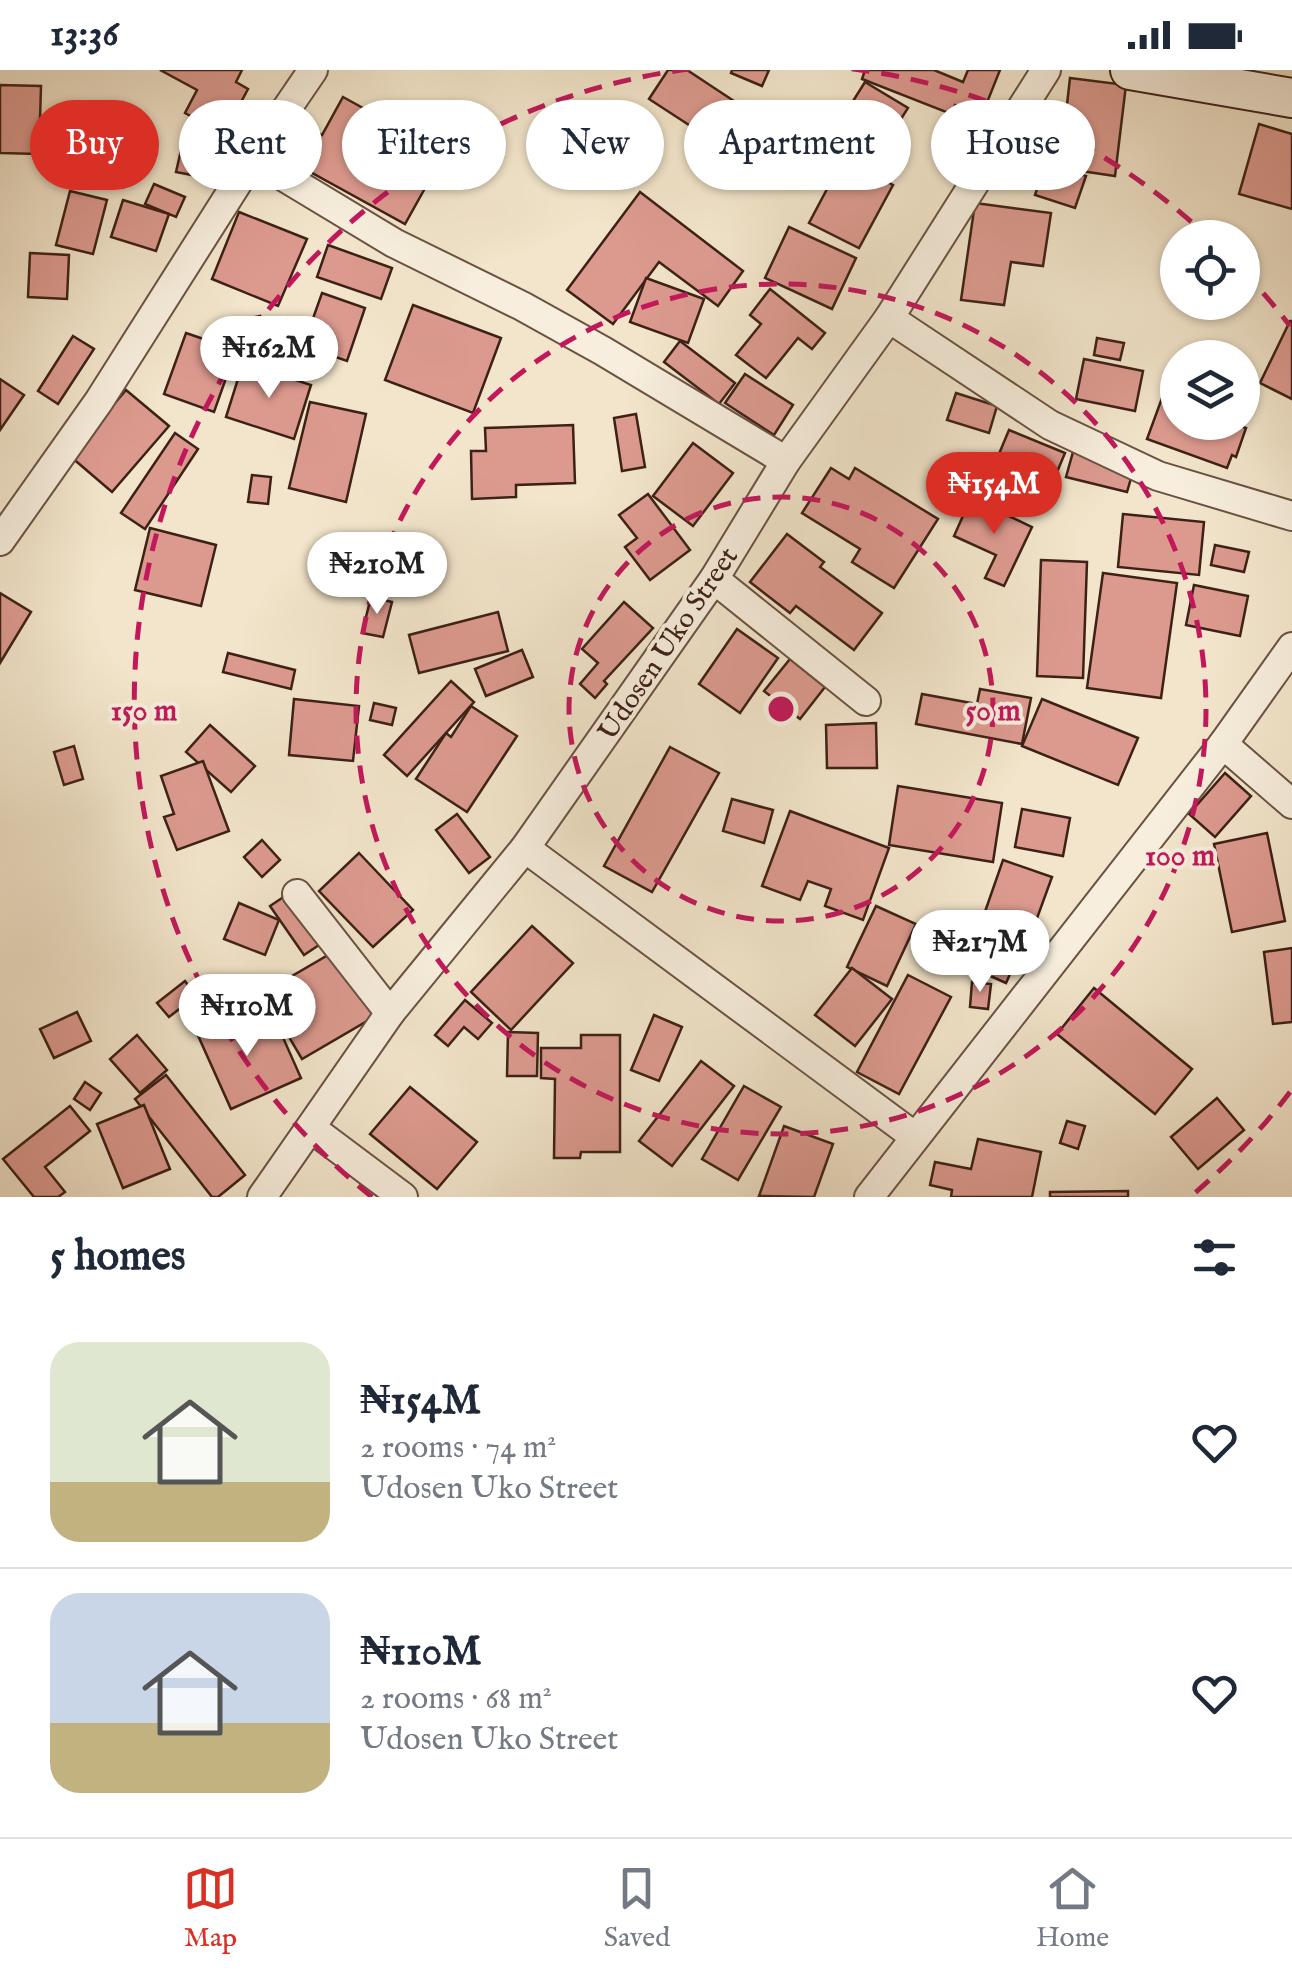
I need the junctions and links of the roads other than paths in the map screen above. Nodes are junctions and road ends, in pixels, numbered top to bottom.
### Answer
1 (313, 70) edge
2 (1046, 70) edge
3 (1130, 70) edge
4 (1292, 98) edge
5 (293, 100) edge
6 (233, 190) edge
7 (306, 190) edge
8 (889, 318) junction
9 (786, 461) junction
10 (1292, 516) edge
11 (0, 540) edge
12 (714, 579) junction
13 (1292, 647) edge
14 (866, 701) dead end
15 (1223, 744) junction
16 (1292, 804) edge
17 (525, 848) junction
18 (297, 894) dead end
19 (390, 1013) junction
20 (310, 1128) junction
21 (914, 1136) junction
22 (262, 1197) edge
23 (403, 1197) edge
24 (869, 1197) edge

1 - 5 street
2 - 8 street, Udosen Uko Street
3 - 4 main road
6 - 11 street
7 - 9 street
8 - 9 street, Udosen Uko Street
8 - 10 street
9 - 12 street, Udosen Uko Street
12 - 14 street
12 - 17 street, Udosen Uko Street
13 - 15 street
15 - 16 street
15 - 21 street
17 - 19 street, Udosen Uko Street
17 - 21 street
18 - 19 street
19 - 20 street, Udosen Uko Street
20 - 22 street, Udosen Uko Street
20 - 23 street
21 - 24 street

